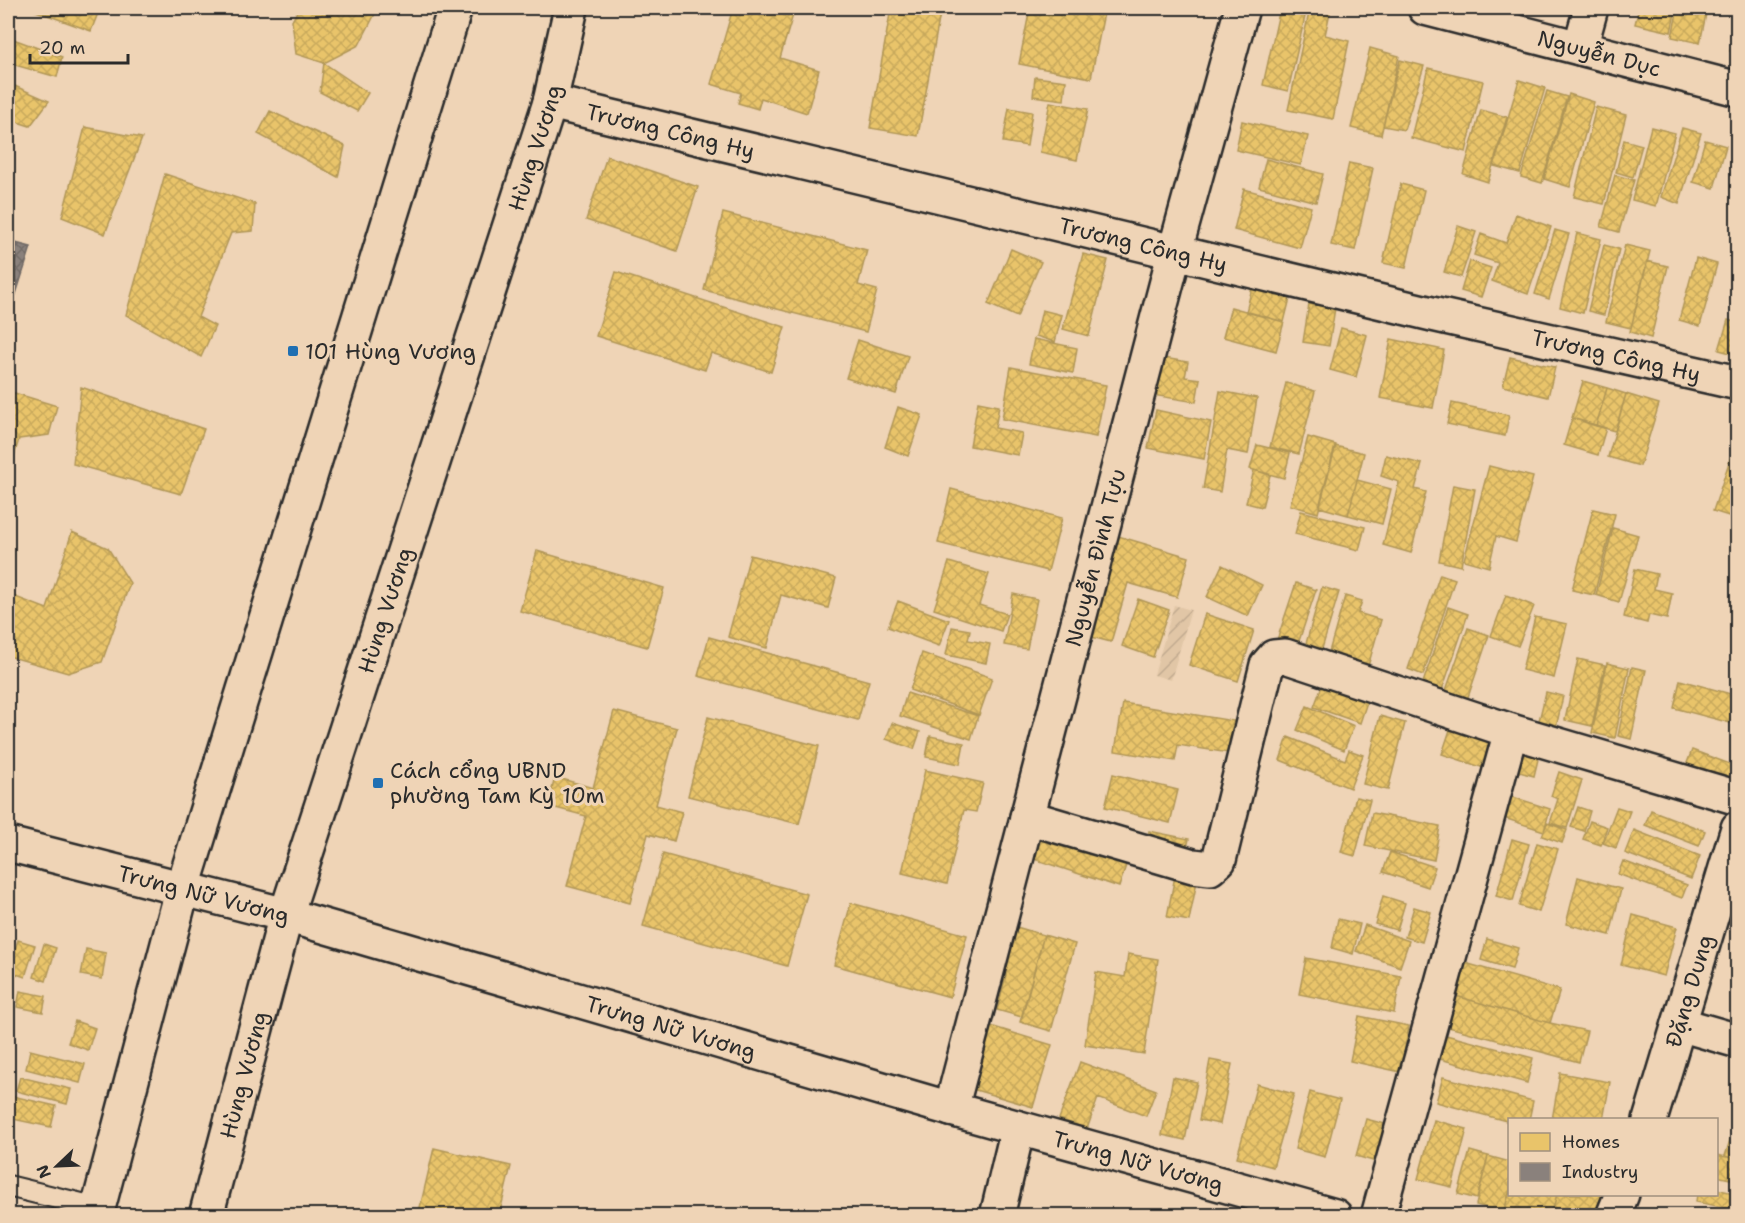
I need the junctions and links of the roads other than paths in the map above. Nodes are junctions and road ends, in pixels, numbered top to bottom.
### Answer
1 (455, 8) edge
2 (571, 8) edge
3 (1242, 8) edge
4 (1425, 8) edge
5 (1591, 8) edge
6 (1580, 48) junction
7 (1737, 89) edge
8 (550, 102) junction
9 (1175, 251) junction
10 (1737, 383) edge
11 (1511, 731) junction
12 (1737, 798) edge
13 (1027, 817) junction
14 (1737, 828) edge
15 (8, 844) edge
16 (183, 887) junction
17 (286, 915) junction
18 (1679, 1024) junction
19 (1737, 1041) edge
20 (951, 1109) junction
21 (1650, 1118) edge
22 (1018, 1128) junction
23 (8, 1186) edge
24 (1621, 1196) edge
25 (97, 1212) edge
26 (206, 1215) edge
27 (997, 1215) edge
28 (1335, 1215) edge
29 (1378, 1215) edge
30 (1612, 1215) edge

1 - 16 street
2 - 8 street, Hùng Vương
3 - 9 street, Nguyễn Đình Tựu
4 - 6 street, Nguyễn Dục
5 - 6 street
6 - 7 street, Nguyễn Dục
8 - 9 street, Trương Công Hy
8 - 17 street, Hùng Vương
9 - 10 street, Trương Công Hy
9 - 13 street, Nguyễn Đình Tựu
11 - 12 street
11 - 13 street
11 - 29 street
13 - 20 street, Nguyễn Đình Tựu
14 - 18 street, Đặng Dung
15 - 16 street, Trưng Nữ Vương
16 - 17 street, Trưng Nữ Vương
16 - 25 street
17 - 20 street, Trưng Nữ Vương
17 - 26 street, Hùng Vương
18 - 19 street
18 - 21 street, Đặng Dung
20 - 22 street, Trưng Nữ Vương
22 - 27 street
22 - 28 street, Trưng Nữ Vương
23 - 25 lane
24 - 30 street

